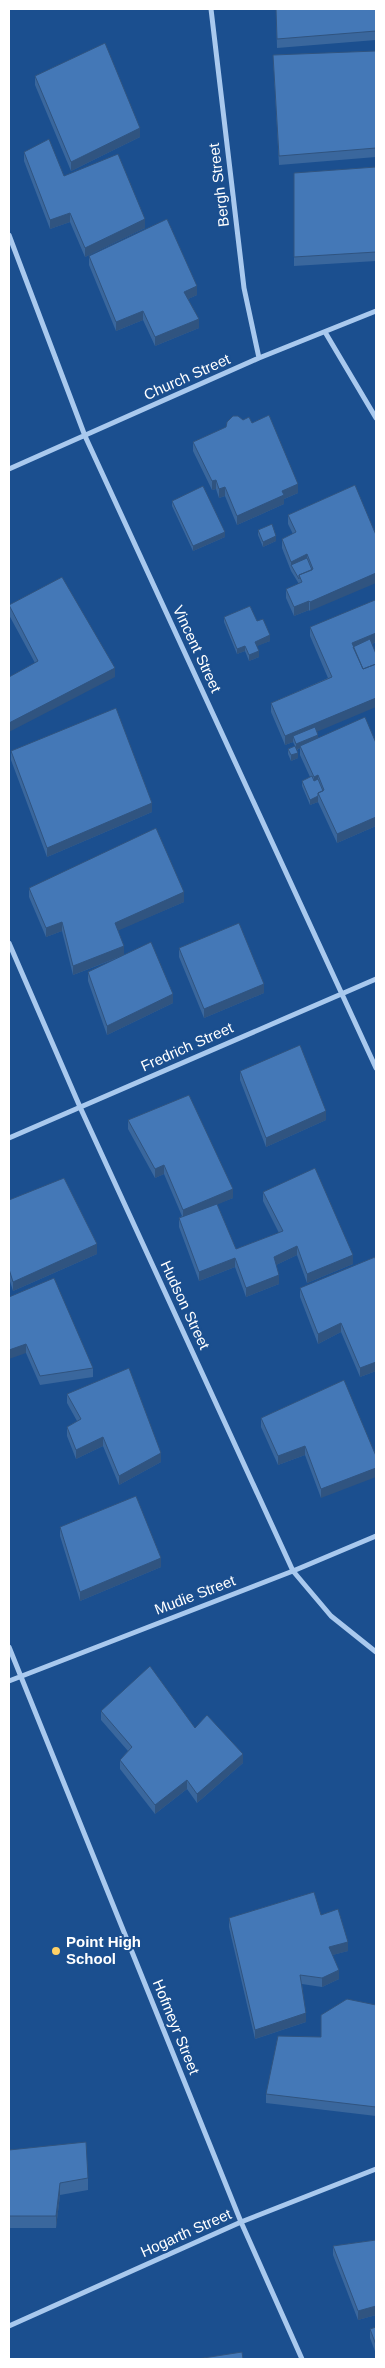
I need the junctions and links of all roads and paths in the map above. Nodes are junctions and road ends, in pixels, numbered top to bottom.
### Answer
1 (211, 9) edge
2 (9, 236) edge
3 (376, 311) edge
4 (325, 332) junction
5 (259, 358) junction
6 (376, 418) edge
7 (85, 436) junction
8 (9, 469) edge
9 (9, 943) edge
10 (376, 978) edge
11 (341, 992) junction
12 (376, 1068) edge
13 (80, 1107) junction
14 (9, 1138) edge
15 (376, 1536) edge
16 (293, 1571) junction
17 (9, 1647) edge
18 (376, 1652) edge
19 (21, 1676) junction
20 (9, 1681) edge
21 (376, 2169) edge
22 (241, 2222) junction
23 (9, 2326) edge
24 (302, 2359) edge

1 - 5 street, Bergh Street
2 - 7 street, Vincent Street
3 - 4 street, Church Street
4 - 5 street, Church Street
4 - 6 street
5 - 7 street, Church Street
7 - 8 street, Church Street
7 - 11 street, Vincent Street
9 - 13 street, Hudson Street
10 - 11 street, Fredrich Street
11 - 12 street, Vincent Street
11 - 13 street, Fredrich Street
13 - 14 street, Fredrich Street
13 - 16 street, Hudson Street
15 - 16 street, Mudie Street
16 - 18 street, Hudson Street
16 - 19 street, Mudie Street
17 - 19 street, Hofmeyr Street
19 - 20 street, Mudie Street
19 - 22 street, Hofmeyr Street
21 - 22 street, Hogarth Street
22 - 23 street, Hogarth Street
22 - 24 street, Hofmeyr Street

